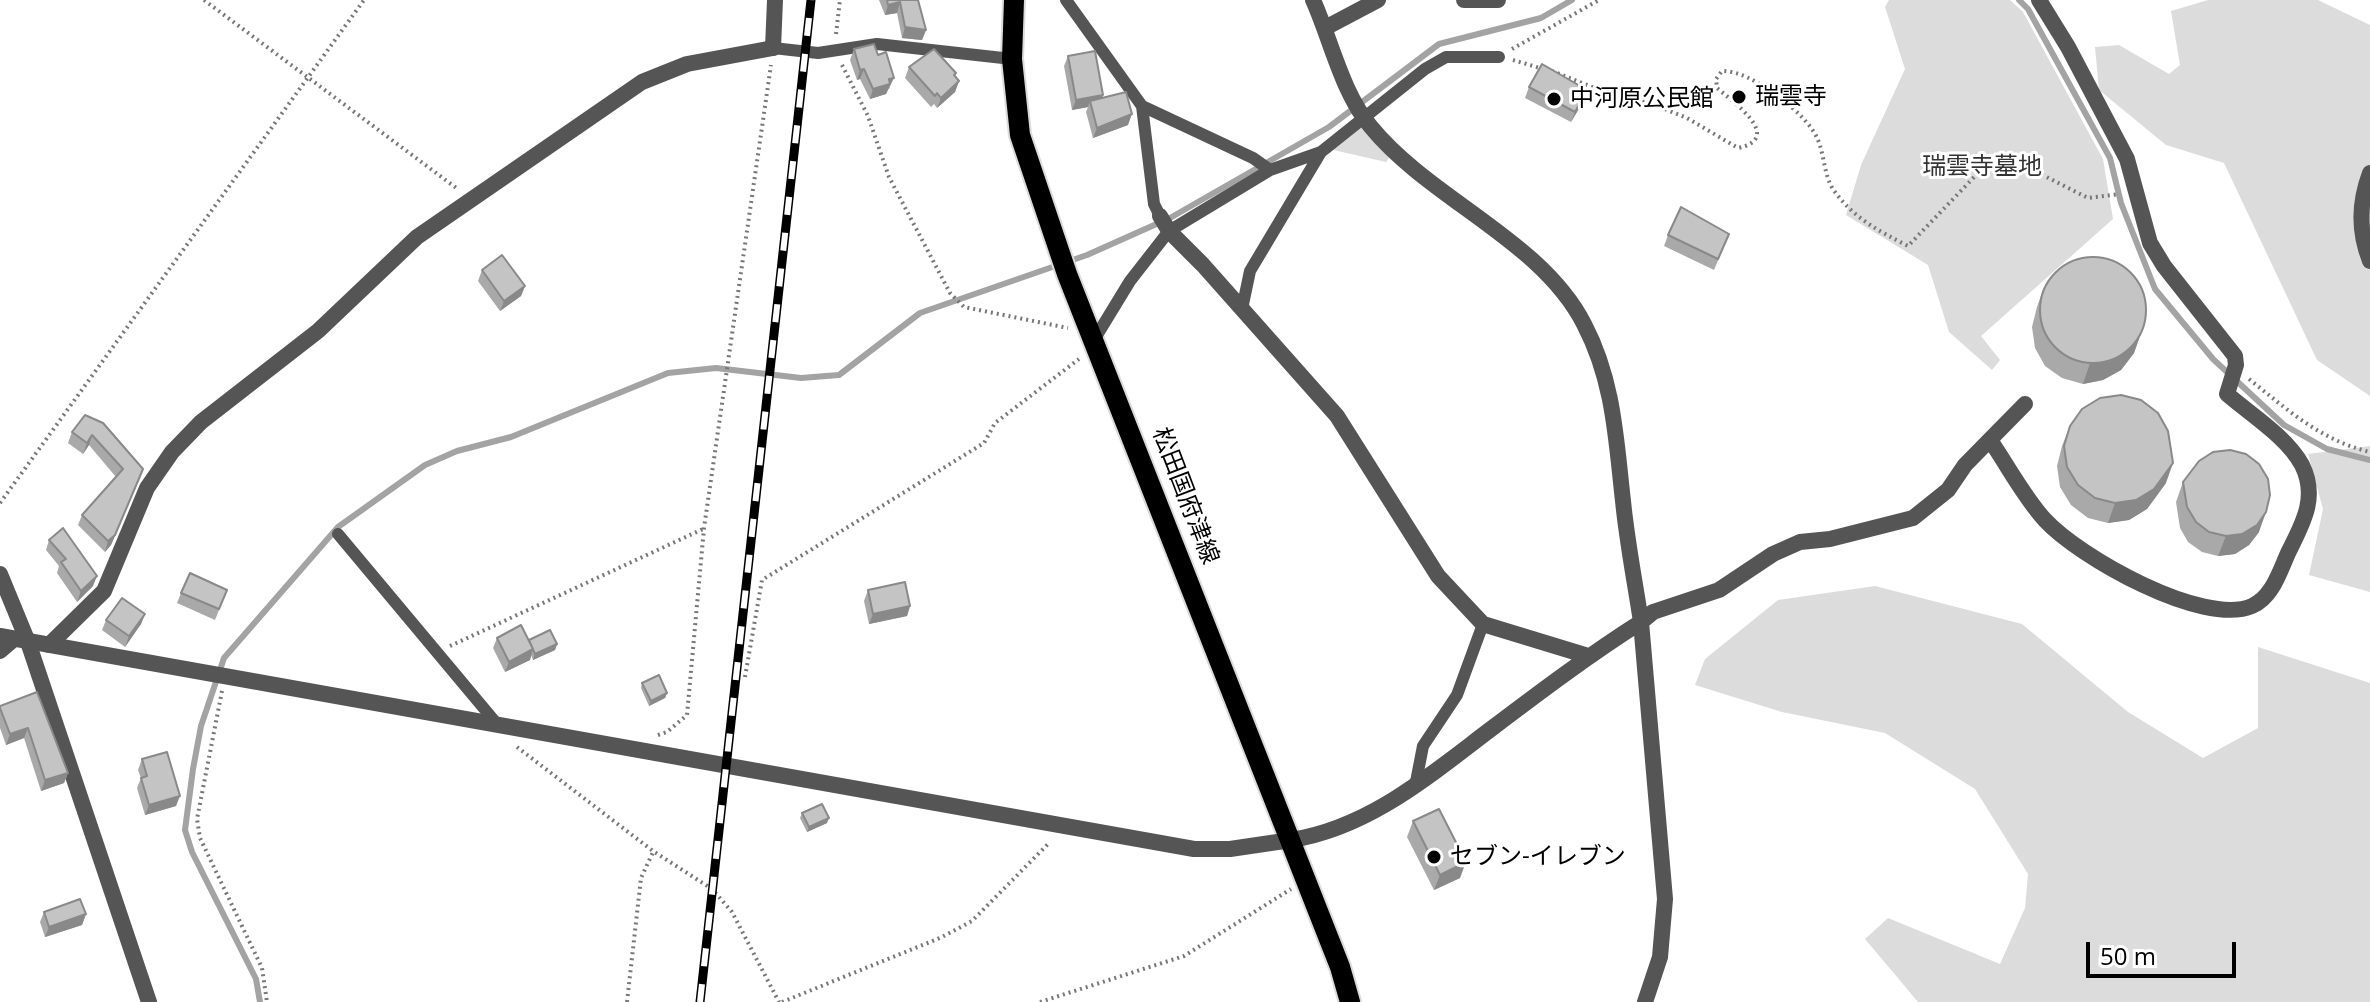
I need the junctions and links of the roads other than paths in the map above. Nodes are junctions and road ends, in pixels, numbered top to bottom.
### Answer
1 (775, 0) edge
2 (1014, 0) edge
3 (1066, 0) edge
4 (1313, 0) edge
5 (1378, 0) edge
6 (1464, 0) edge
7 (1498, 0) edge
8 (2039, 0) edge
9 (1325, 28) junction
10 (773, 48) junction
11 (1499, 57) road end
12 (1012, 59) junction
13 (1142, 106) junction
14 (1365, 119) junction
15 (1321, 152) junction
16 (1270, 170) junction
17 (2370, 173) edge
18 (1165, 225) junction
19 (2370, 261) edge
20 (1242, 309) junction
21 (1094, 339) junction
22 (2025, 404) dead end
23 (1990, 440) junction
24 (338, 534) dead end
25 (0, 574) edge
26 (1641, 622) junction
27 (1483, 624) junction
28 (14, 639) edge
29 (49, 645) junction
30 (0, 651) edge
31 (1588, 656) junction
32 (497, 724) junction
33 (1415, 787) junction
34 (1291, 840) junction
35 (149, 1002) edge
36 (1350, 1002) edge
37 (1645, 1002) edge

1 - 10 street
2 - 12 main road, 松田国府津線
3 - 13 lane
4 - 9 street
5 - 9 street
6 - 7 street
8 - 23 street
9 - 14 street
10 - 12 lane
10 - 29 street
11 - 14 lane
12 - 21 main road, 松田国府津線
13 - 16 lane
13 - 18 lane
14 - 15 lane
14 - 26 street
15 - 16 lane
15 - 20 lane
16 - 18 lane
17 - 19 street
18 - 20 street
18 - 21 lane
20 - 27 street
21 - 34 main road, 松田国府津線
22 - 23 street
23 - 26 street
24 - 32 lane
25 - 28 street
26 - 31 street
26 - 37 street
27 - 31 street
27 - 33 lane
28 - 29 street
28 - 30 street
28 - 35 street
29 - 32 street
31 - 33 street
32 - 34 street
33 - 34 street
34 - 36 main road, 松田国府津線

